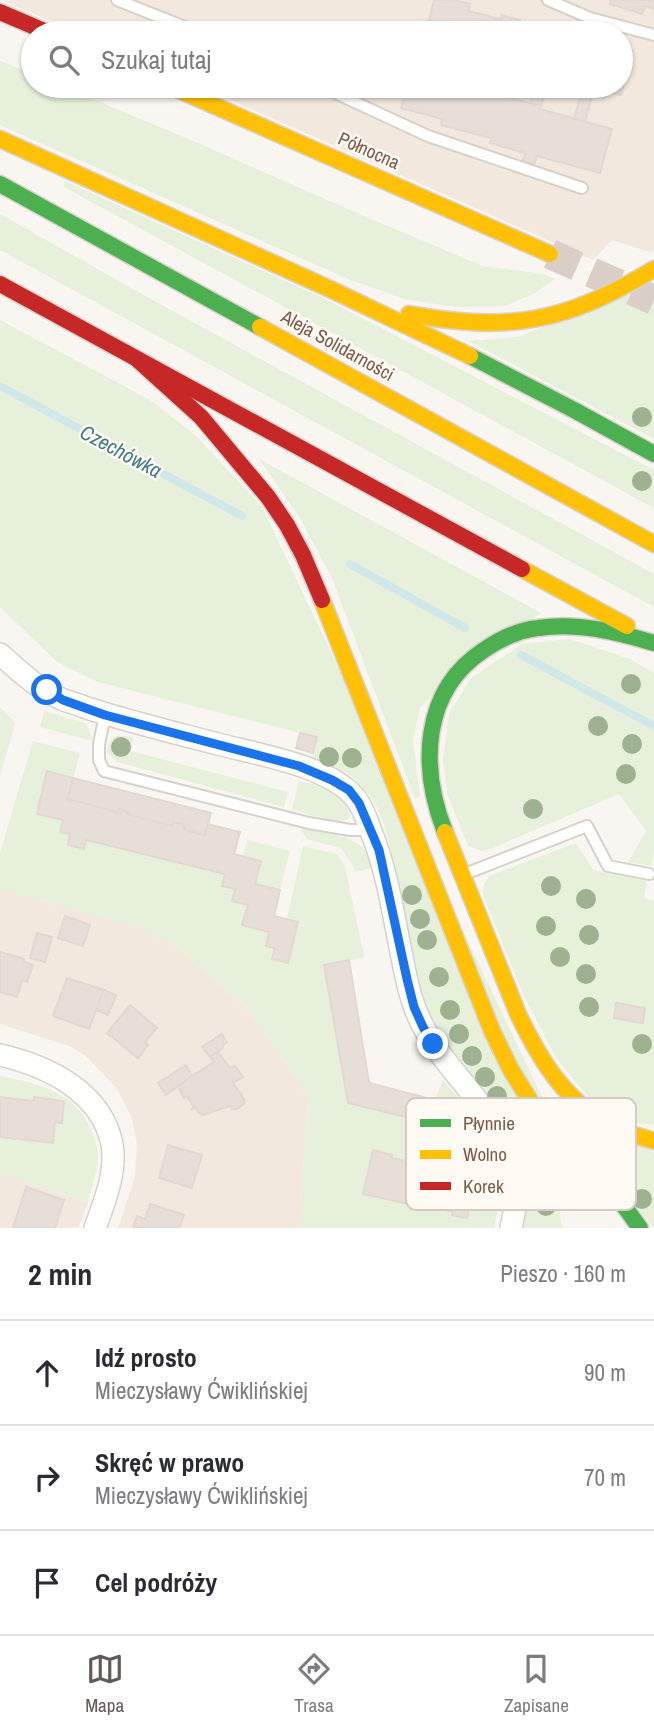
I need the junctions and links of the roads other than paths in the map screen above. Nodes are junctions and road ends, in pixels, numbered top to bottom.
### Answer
1 (117, 0) edge
2 (548, 0) edge
3 (0, 12) edge
4 (21, 21) edge
5 (170, 21) edge
6 (601, 21) edge
7 (633, 29) edge
8 (654, 35) edge
9 (197, 98) edge
10 (346, 98) edge
11 (0, 139) edge
12 (0, 184) edge
13 (582, 188) dead end
14 (550, 254) tunnel mouth
15 (654, 269) edge
16 (0, 284) edge
17 (333, 290) junction
18 (138, 360) junction
19 (654, 454) edge
20 (654, 544) edge
21 (654, 642) edge
22 (0, 654) edge
23 (105, 715) junction
24 (371, 830) junction
25 (649, 874) dead end
26 (462, 875) junction
27 (0, 1055) edge
28 (476, 1098) edge
29 (529, 1098) edge
30 (570, 1098) edge
31 (636, 1137) edge
32 (654, 1141) edge
33 (514, 1210) edge
34 (628, 1210) edge
35 (95, 1228) edge
36 (512, 1228) edge
37 (640, 1228) edge

1 - 5 lane
2 - 6 lane
3 - 4 main road
7 - 8 lane
9 - 14 main road, Północna
10 - 13 lane
11 - 17 main road
12 - 20 main road, Aleja Solidarności
15 - 17 main road
16 - 18 main road
17 - 19 main road
18 - 21 main road
18 - 29 main road
21 - 26 main road
22 - 23 street
23 - 24 street
23 - 24 lane
24 - 28 street
25 - 26 lane
26 - 30 main road
27 - 35 street
31 - 32 main road
33 - 36 street
34 - 37 main road

